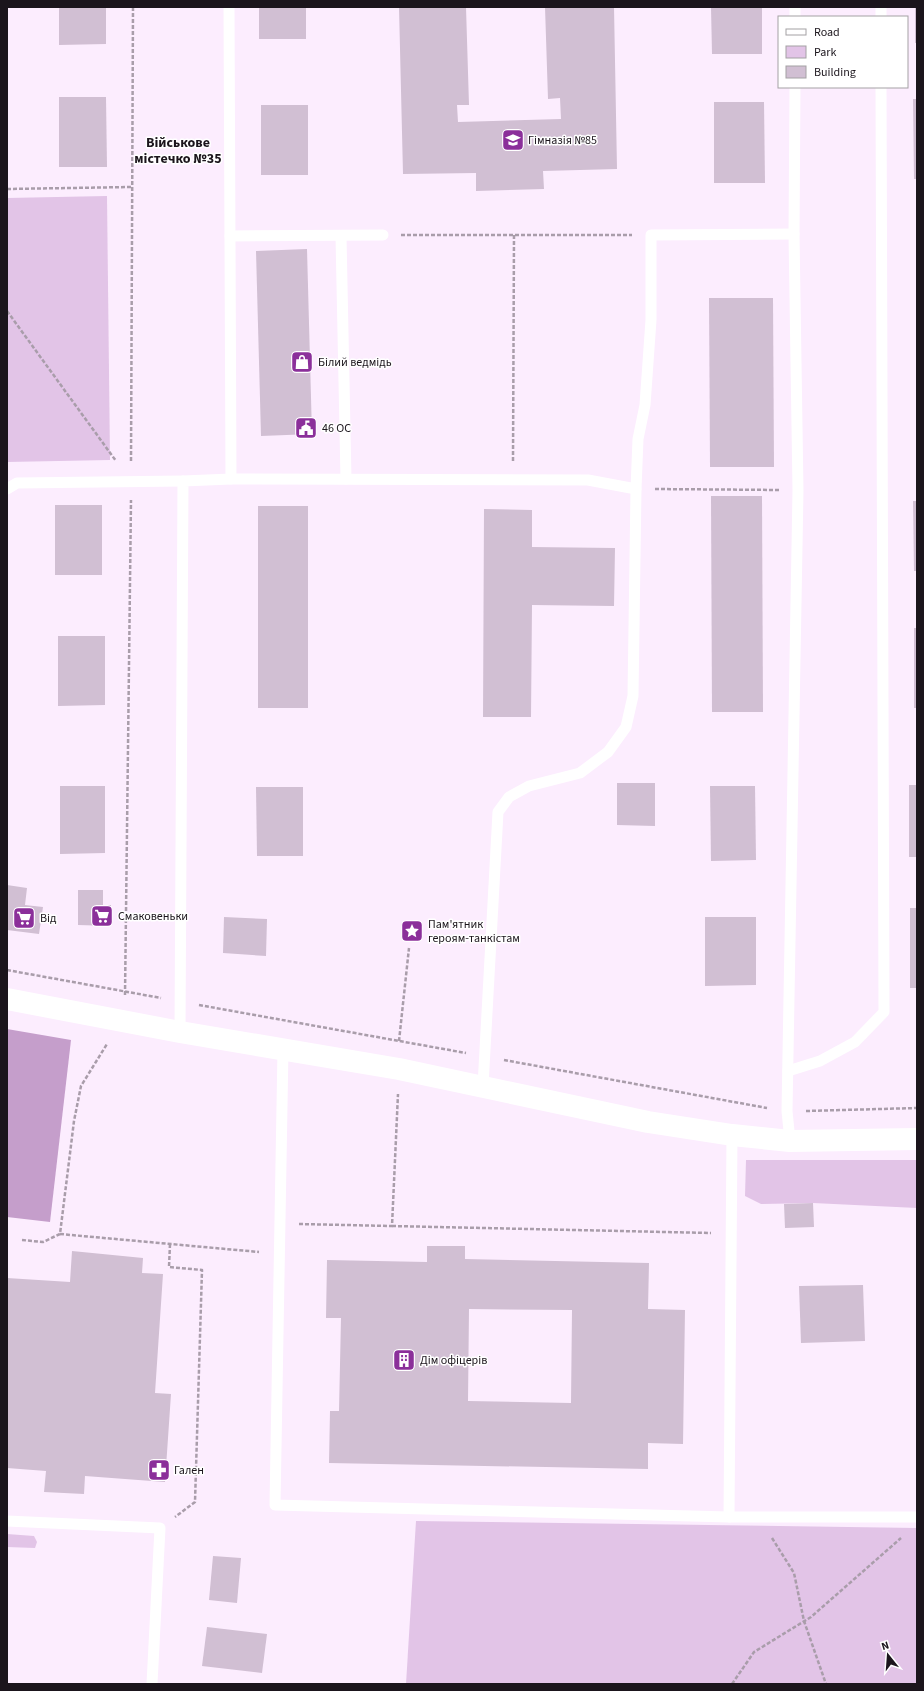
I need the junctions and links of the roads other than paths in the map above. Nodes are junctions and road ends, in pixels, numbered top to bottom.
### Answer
1 (229, 7) edge
2 (795, 88) edge
3 (881, 88) edge
4 (794, 234) junction
5 (383, 235) road end
6 (230, 236) junction
7 (341, 236) junction
8 (231, 479) junction
9 (346, 479) junction
10 (183, 481) junction
11 (7, 489) edge
12 (636, 489) junction
13 (7, 998) edge
14 (180, 1032) junction
15 (283, 1049) junction
16 (788, 1071) junction
17 (484, 1086) junction
18 (732, 1134) junction
19 (917, 1139) edge
20 (790, 1141) junction
21 (729, 1517) junction
22 (917, 1517) edge
23 (7, 1521) edge
24 (152, 1684) edge

1 - 6 lane
2 - 4 lane
3 - 16 lane
4 - 12 lane
4 - 16 lane
5 - 7 lane
6 - 7 lane
6 - 8 lane
7 - 9 lane
8 - 9 lane
8 - 10 lane
9 - 12 lane
10 - 11 lane
10 - 14 lane
12 - 17 lane
13 - 14 street
14 - 15 street
15 - 17 street
15 - 21 lane
16 - 20 lane
17 - 18 street
18 - 20 street
18 - 21 lane
19 - 20 street
21 - 22 lane
23 - 24 lane

